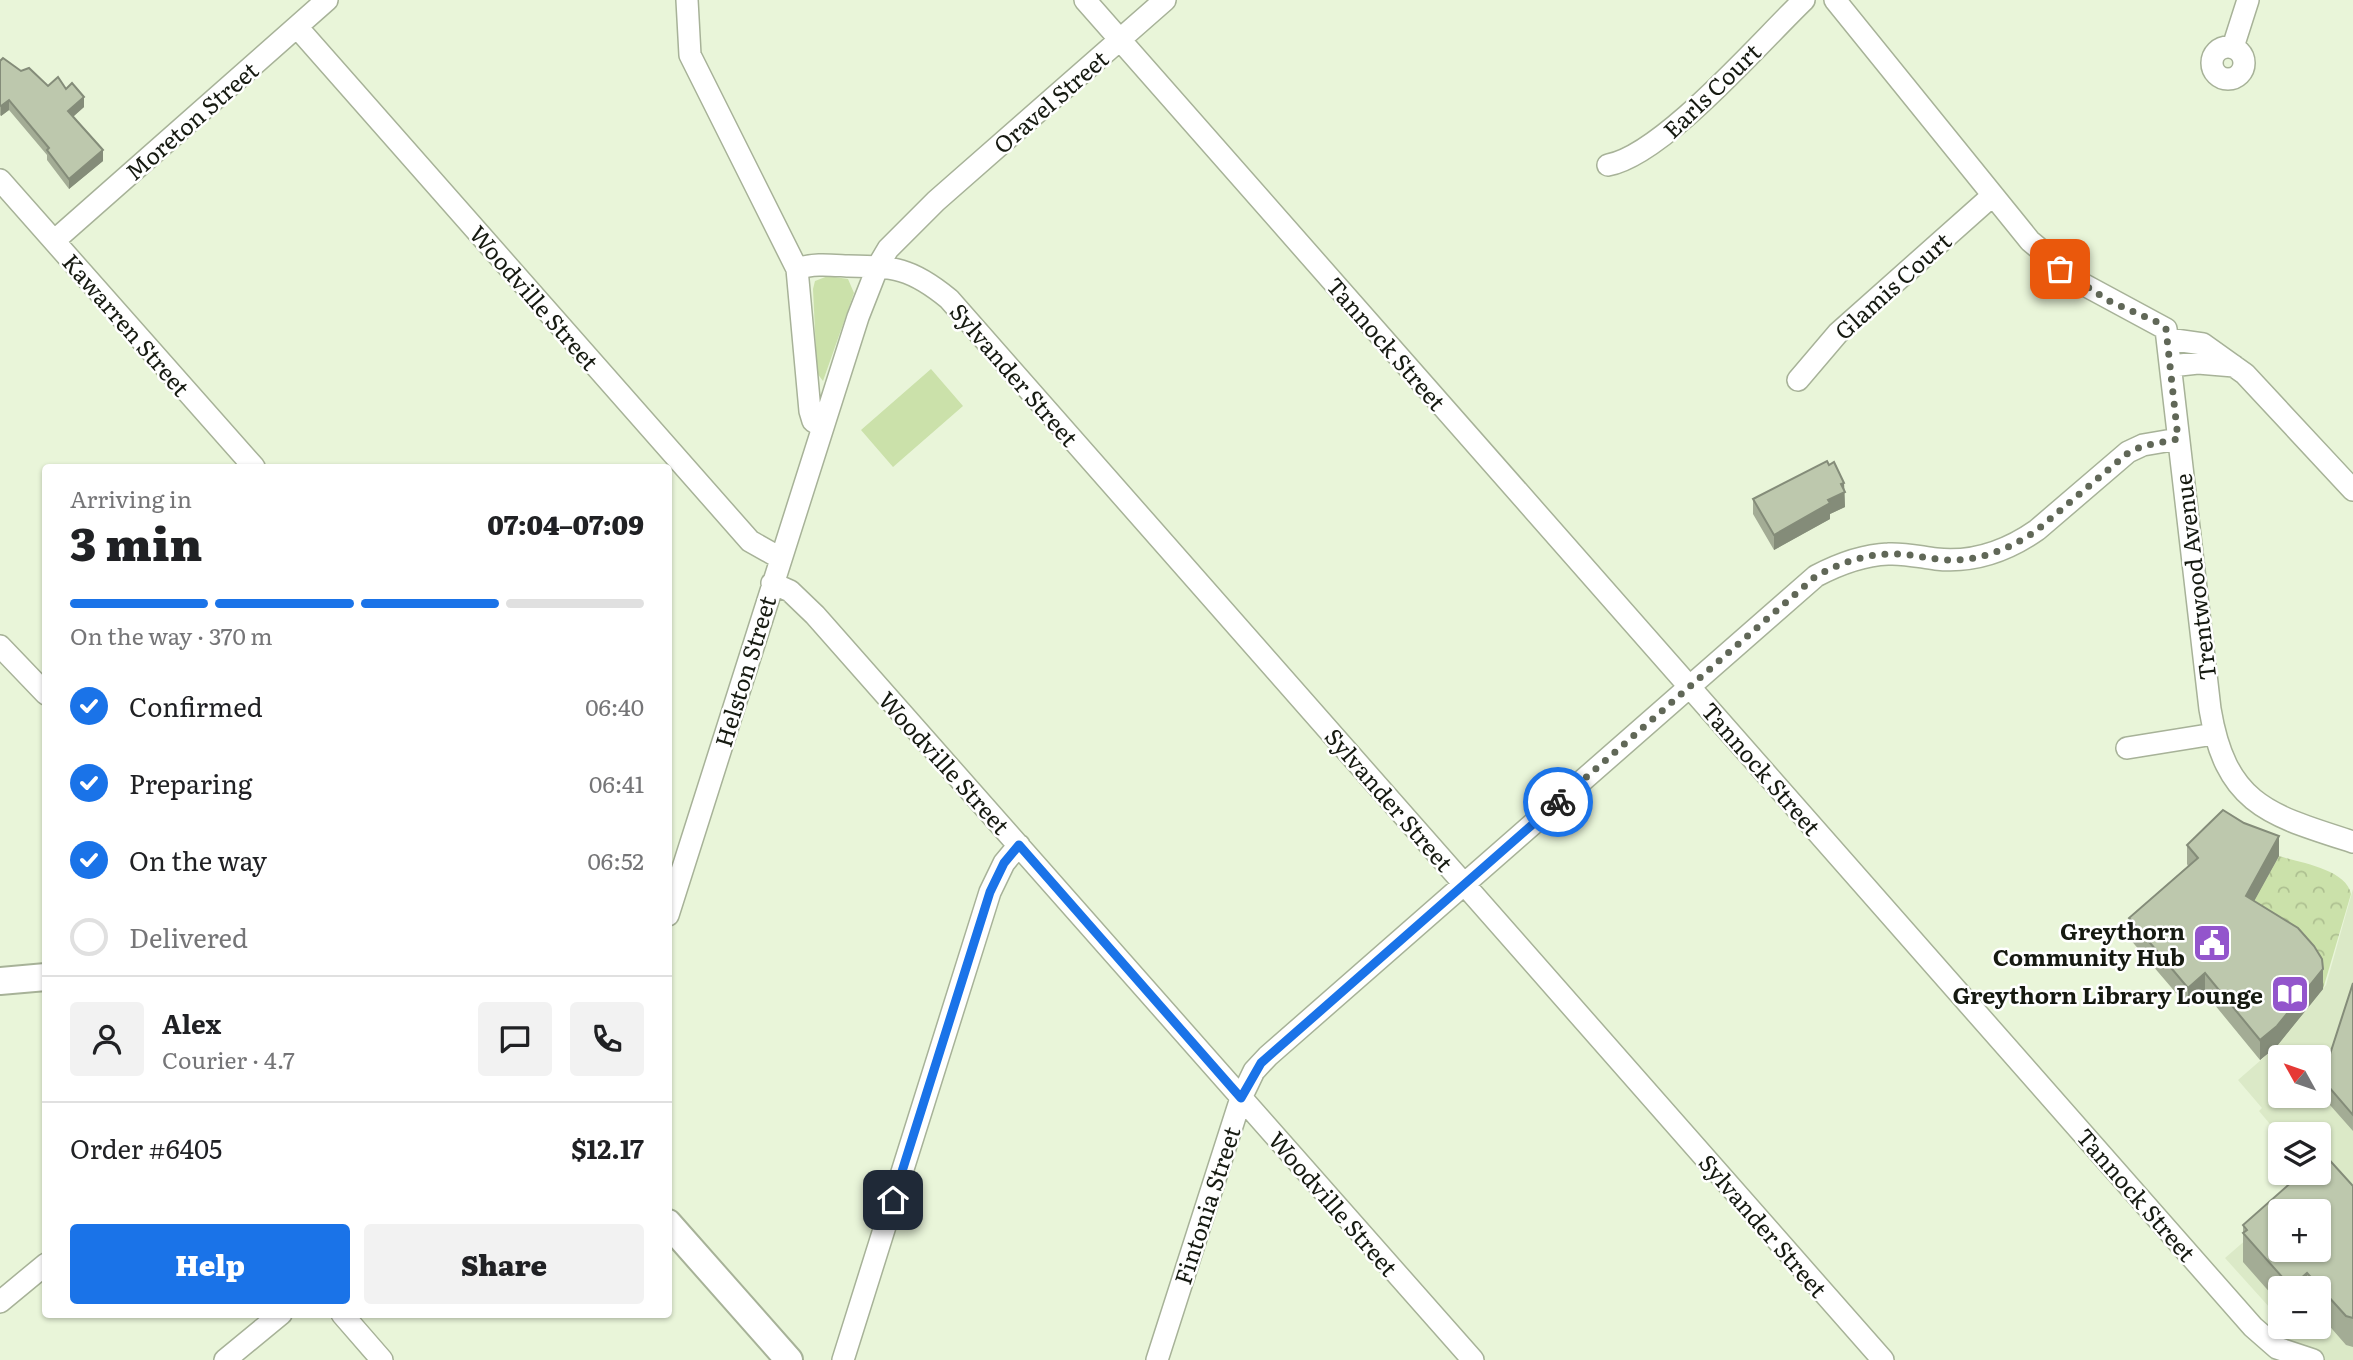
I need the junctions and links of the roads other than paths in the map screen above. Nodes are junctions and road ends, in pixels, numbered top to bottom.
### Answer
1 (327, 0) edge
2 (687, 0) edge
3 (1085, 0) edge
4 (1165, 0) edge
5 (1804, 0) edge
6 (1835, 0) edge
7 (2248, 0) edge
8 (297, 27) junction
9 (1120, 40) junction
10 (2233, 47) dead end
11 (1608, 165) dead end
12 (0, 180) edge
13 (1992, 196) junction
14 (936, 201) joint
15 (54, 241) junction
16 (878, 266) junction
17 (797, 269) junction
18 (2168, 339) junction
19 (2171, 366) junction
20 (2234, 366) junction
21 (1798, 380) dead end
22 (822, 427) junction
23 (2178, 439) junction
24 (251, 464) edge
25 (2353, 490) edge
26 (780, 558) junction
27 (772, 583) junction
28 (0, 646) edge
29 (1690, 686) junction
30 (42, 690) edge
31 (2214, 734) junction
32 (2127, 748) dead end
33 (2353, 842) edge
34 (1019, 845) junction
35 (1465, 884) junction
36 (672, 902) edge
37 (42, 977) edge
38 (0, 981) edge
39 (1241, 1098) junction
40 (672, 1228) edge
41 (42, 1267) edge
42 (0, 1302) edge
43 (276, 1318) edge
44 (345, 1318) edge
45 (225, 1360) edge
46 (382, 1360) edge
47 (789, 1360) edge
48 (843, 1360) edge
49 (1157, 1360) edge
50 (1473, 1360) edge
51 (1884, 1360) edge
52 (2313, 1360) edge

1 - 8 street, Moreton Street
2 - 17 street
3 - 9 street, Tannock Street
4 - 9 street, Oravel Street
5 - 11 street, Earls Court
6 - 13 street
7 - 10 street
8 - 15 street, Moreton Street
8 - 26 street, Woodville Street
9 - 14 street, Oravel Street
9 - 29 street, Tannock Street
12 - 15 street, Kawarren Street
13 - 18 street
13 - 21 street, Glamis Court
14 - 16 street, Helston Street
15 - 24 street, Kawarren Street
16 - 17 street, Sylvander Street
16 - 22 street, Helston Street
16 - 35 street, Sylvander Street
17 - 22 street
18 - 19 street, Trentwood Avenue
18 - 20 street
19 - 20 street
19 - 23 street, Trentwood Avenue
20 - 25 street
22 - 26 street, Helston Street
23 - 29 street, Fintonia Street
23 - 31 street, Trentwood Avenue
26 - 27 street, Helston Street
27 - 34 street, Woodville Street
27 - 36 street, Helston Street
28 - 30 street
29 - 35 street, Fintonia Street
29 - 52 street, Tannock Street
31 - 32 street
31 - 33 street, Trentwood Avenue
34 - 39 street, Woodville Street
34 - 48 street
35 - 39 street, Fintonia Street
35 - 51 street, Sylvander Street
37 - 38 street
39 - 49 street, Fintonia Street
39 - 50 street, Woodville Street
40 - 47 street
41 - 42 street
43 - 45 street
44 - 46 street

